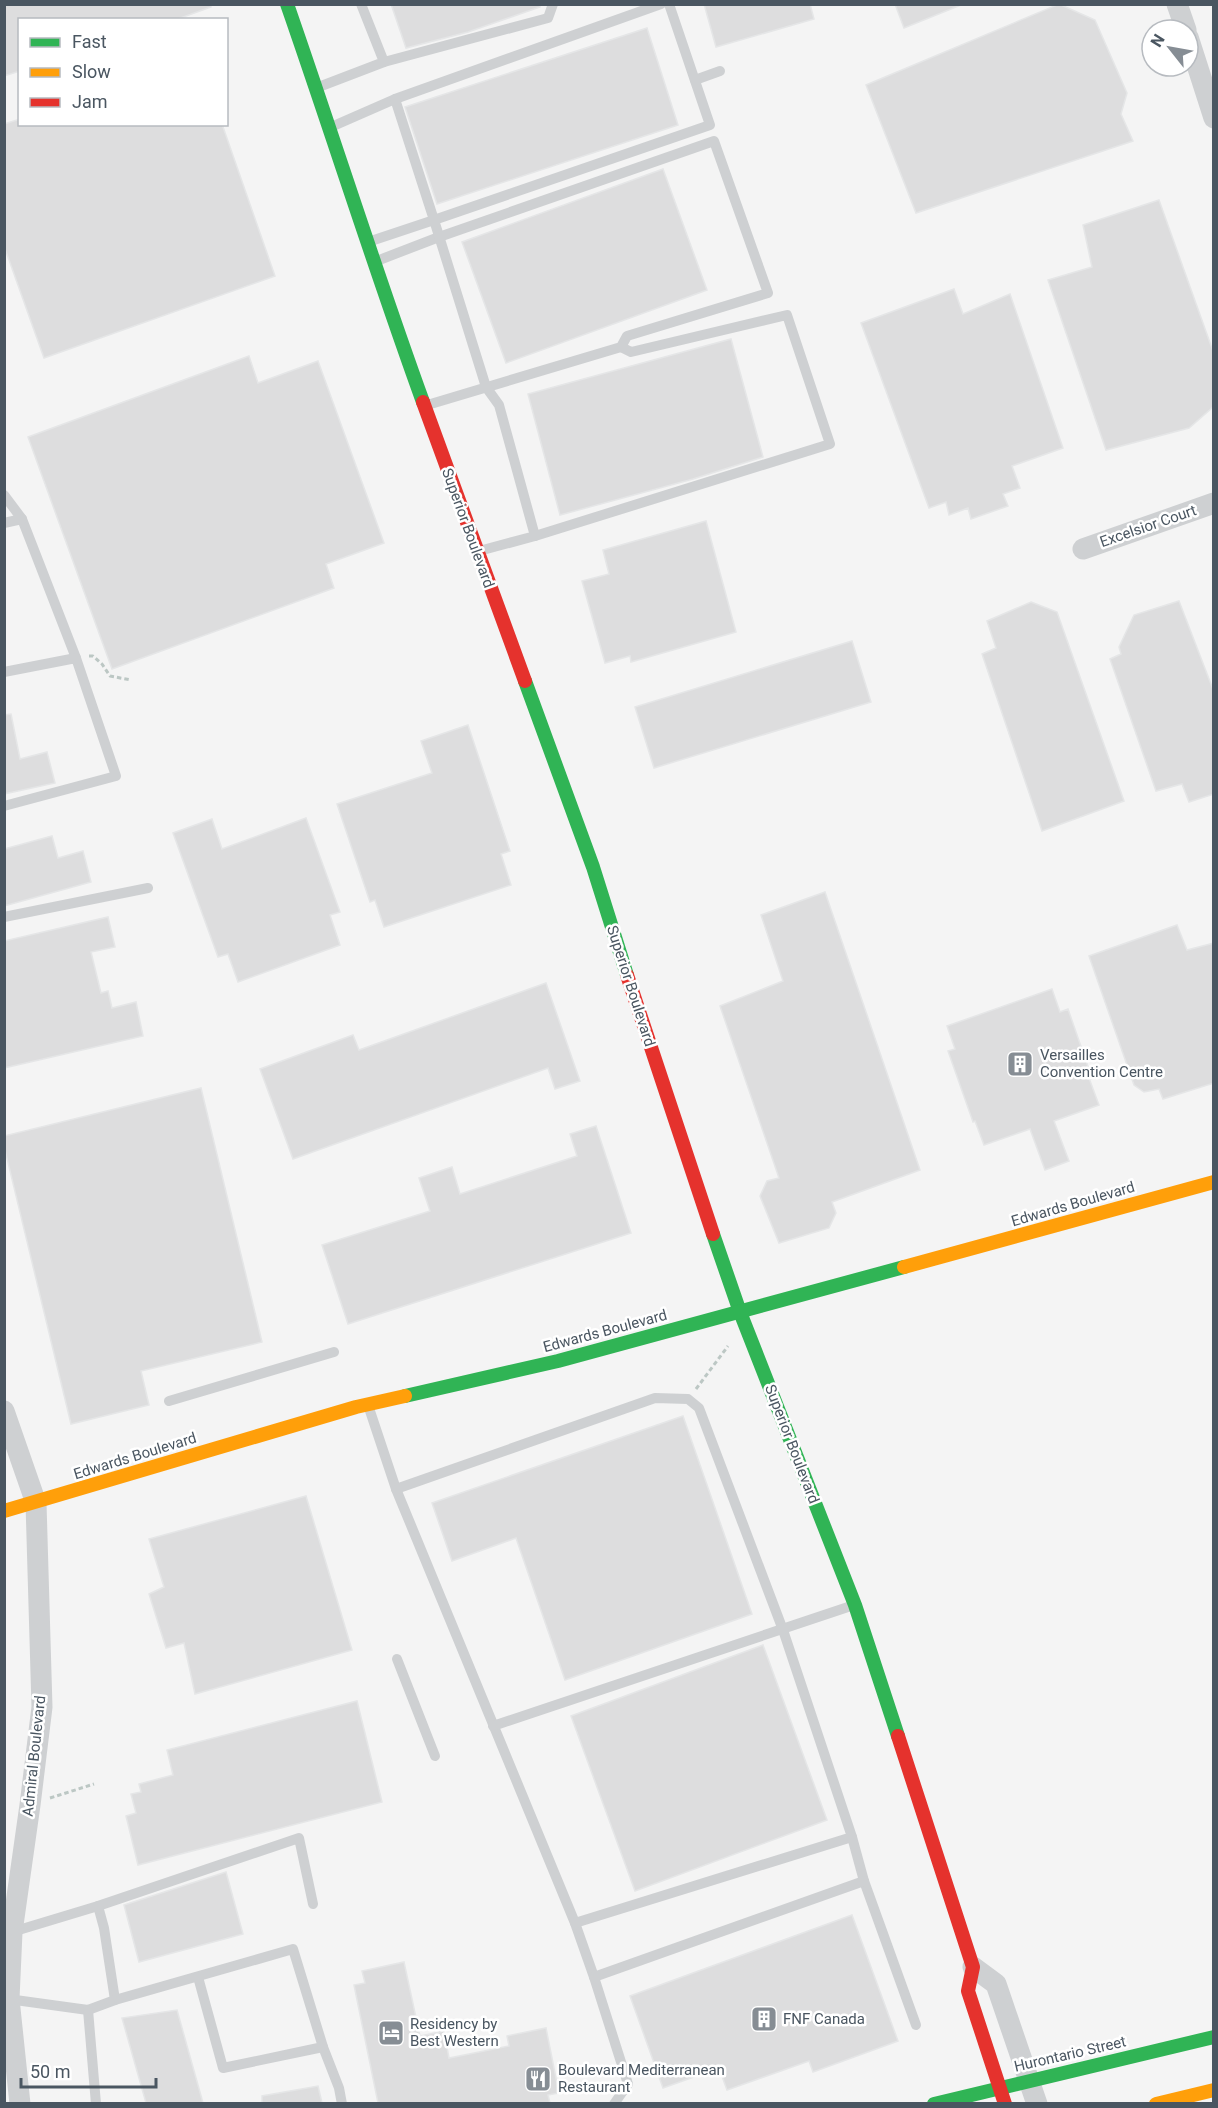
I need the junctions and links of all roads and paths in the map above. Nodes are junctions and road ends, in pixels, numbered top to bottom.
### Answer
1 (287, 4) edge
2 (360, 4) edge
3 (553, 4) edge
4 (661, 4) edge
5 (669, 4) edge
6 (384, 62) junction
7 (720, 71) dead end
8 (1200, 74) edge
9 (695, 80) junction
10 (316, 88) junction
11 (395, 99) junction
12 (1214, 118) edge
13 (330, 127) junction
14 (434, 220) junction
15 (439, 237) junction
16 (368, 242) junction
17 (373, 262) junction
18 (621, 347) junction
19 (486, 387) junction
20 (424, 406) junction
21 (4, 495) edge
22 (1214, 503) edge
23 (22, 519) junction
24 (4, 524) edge
25 (536, 536) junction
26 (1083, 549) dead end
27 (478, 552) junction
28 (76, 658) junction
29 (4, 672) edge
30 (131, 680) dead end
31 (4, 806) edge
32 (148, 888) dead end
33 (4, 917) edge
34 (1214, 1182) edge
35 (740, 1312) junction
36 (334, 1352) dead end
37 (688, 1399) junction
38 (168, 1401) dead end
39 (368, 1405) junction
40 (4, 1412) edge
41 (396, 1489) junction
42 (36, 1503) junction
43 (4, 1511) edge
44 (855, 1605) junction
45 (783, 1630) junction
46 (397, 1659) dead end
47 (493, 1725) junction
48 (435, 1756) dead end
49 (94, 1784) dead end
50 (30, 1805) junction
51 (852, 1837) junction
52 (864, 1881) junction
53 (313, 1904) dead end
54 (98, 1906) junction
55 (575, 1923) junction
56 (12, 1932) junction
57 (973, 1967) junction
58 (198, 1977) junction
59 (594, 1977) junction
60 (7, 2000) edge
61 (115, 2000) junction
62 (88, 2010) junction
63 (916, 2025) dead end
64 (1214, 2037) edge
65 (323, 2047) junction
66 (1029, 2080) junction
67 (999, 2088) junction
68 (1214, 2090) edge
69 (20, 2103) edge
70 (96, 2103) edge
71 (342, 2103) edge
72 (614, 2103) edge
73 (934, 2103) edge
74 (1005, 2103) edge
75 (1037, 2103) edge
76 (1156, 2103) edge

1 - 10 street, Superior Boulevard
2 - 6 lane
3 - 6 lane
4 - 11 lane
5 - 9 lane
6 - 10 lane
7 - 9 lane
8 - 12 street
9 - 14 lane
10 - 13 street, Superior Boulevard
11 - 13 lane
11 - 14 lane
13 - 16 street, Superior Boulevard
14 - 15 lane
14 - 16 lane
15 - 17 lane
15 - 18 lane
15 - 19 lane
16 - 17 street, Superior Boulevard
17 - 20 street, Superior Boulevard
18 - 19 lane
18 - 25 lane
19 - 20 lane
19 - 25 lane
20 - 27 street, Superior Boulevard
21 - 23 lane
22 - 26 street, Excelsior Court
23 - 24 lane
23 - 28 lane
25 - 27 lane
27 - 35 street, Superior Boulevard
28 - 29 lane
28 - 30 path
28 - 31 lane
32 - 33 lane
34 - 35 street, Edwards Boulevard
35 - 37 path
35 - 39 street, Edwards Boulevard
35 - 44 street, Superior Boulevard
36 - 38 lane
37 - 41 lane
37 - 45 lane
39 - 41 lane
39 - 42 street, Edwards Boulevard
40 - 42 street, Admiral Boulevard
41 - 47 lane
42 - 43 street, Edwards Boulevard
42 - 50 street, Admiral Boulevard
44 - 45 lane
44 - 57 street, Superior Boulevard
45 - 47 lane
45 - 51 lane
46 - 48 lane
47 - 55 lane
49 - 50 path
50 - 56 street, Admiral Boulevard
51 - 52 lane
51 - 55 lane
52 - 59 lane
52 - 63 lane
53 - 54 lane
54 - 56 lane
54 - 61 lane
55 - 59 lane
56 - 60 street, Admiral Boulevard
57 - 66 street
57 - 67 street, Superior Boulevard
58 - 61 lane
58 - 65 lane
58 - 65 lane
59 - 72 lane
60 - 62 lane
60 - 69 street, Admiral Boulevard
61 - 62 lane
62 - 70 lane
64 - 66 street, Hurontario Street
65 - 71 lane
66 - 67 street, Hurontario Street
66 - 75 street
67 - 73 street, Hurontario Street
67 - 74 street, Superior Boulevard
68 - 76 street

